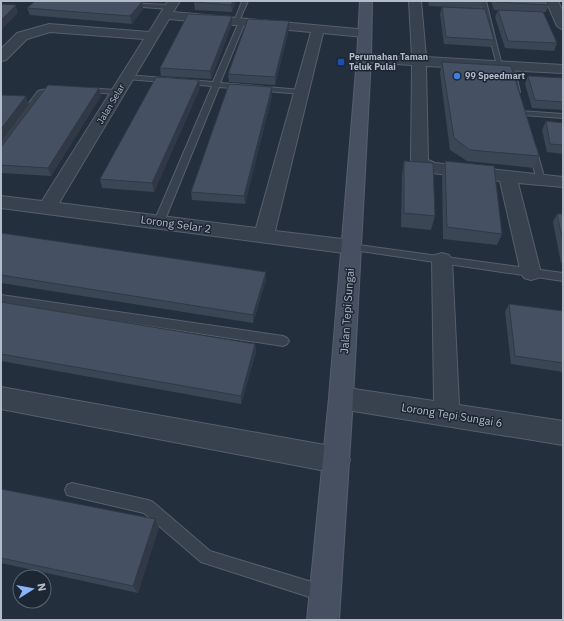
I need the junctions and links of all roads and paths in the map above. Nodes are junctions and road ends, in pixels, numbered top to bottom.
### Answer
1 (245, 1) edge
2 (366, 1) edge
3 (415, 1) edge
4 (483, 1) edge
5 (552, 1) edge
6 (119, 3) edge
7 (170, 8) edge
8 (239, 21) junction
9 (563, 26) edge
10 (318, 28) junction
11 (364, 33) junction
12 (151, 36) junction
13 (1, 57) edge
14 (364, 58) junction
15 (419, 61) junction
16 (506, 65) junction
17 (563, 69) edge
18 (127, 77) junction
19 (216, 85) junction
20 (118, 92) junction
21 (302, 92) junction
22 (563, 116) edge
23 (531, 143) edge
24 (1, 145) edge
25 (508, 176) junction
26 (541, 180) junction
27 (563, 182) edge
28 (1, 202) edge
29 (48, 207) junction
30 (159, 222) junction
31 (264, 236) junction
32 (351, 247) junction
33 (442, 260) junction
34 (531, 273) junction
35 (563, 277) edge
36 (1, 299) edge
37 (283, 341) dead end
38 (1, 398) edge
39 (341, 398) junction
40 (447, 415) junction
41 (563, 433) edge
42 (336, 460) junction
43 (72, 490) dead end
44 (325, 594) junction
45 (323, 620) edge

1 - 8 lane
2 - 11 main road, Jalan Tepi Sungai
3 - 15 street
4 - 16 lane
5 - 9 street
6 - 7 lane
7 - 8 street
7 - 12 street, Jalan Selar
8 - 10 street
8 - 19 lane
10 - 11 street
10 - 21 street
11 - 14 main road, Jalan Tepi Sungai
12 - 13 street
12 - 18 street, Jalan Selar
14 - 15 street
14 - 32 main road, Jalan Tepi Sungai
15 - 16 street
15 - 25 street
16 - 17 street
16 - 22 lane
18 - 19 lane
18 - 20 street, Jalan Selar
19 - 21 lane
19 - 30 lane
20 - 24 lane
20 - 29 street, Jalan Selar
21 - 31 street
23 - 26 lane
25 - 26 street
25 - 34 street
26 - 27 street
28 - 29 street, Lorong Selar 2
29 - 30 street, Lorong Selar 2
30 - 31 street, Lorong Selar 2
31 - 32 street, Lorong Selar 2
32 - 33 lane
32 - 39 main road, Jalan Tepi Sungai
33 - 34 lane
33 - 40 street
34 - 35 lane
36 - 37 lane
38 - 42 street
39 - 40 street, Lorong Tepi Sungai 6
39 - 42 main road, Jalan Tepi Sungai
40 - 41 street, Lorong Tepi Sungai 6
42 - 44 main road, Jalan Tepi Sungai
43 - 44 lane
44 - 45 main road, Jalan Tepi Sungai

